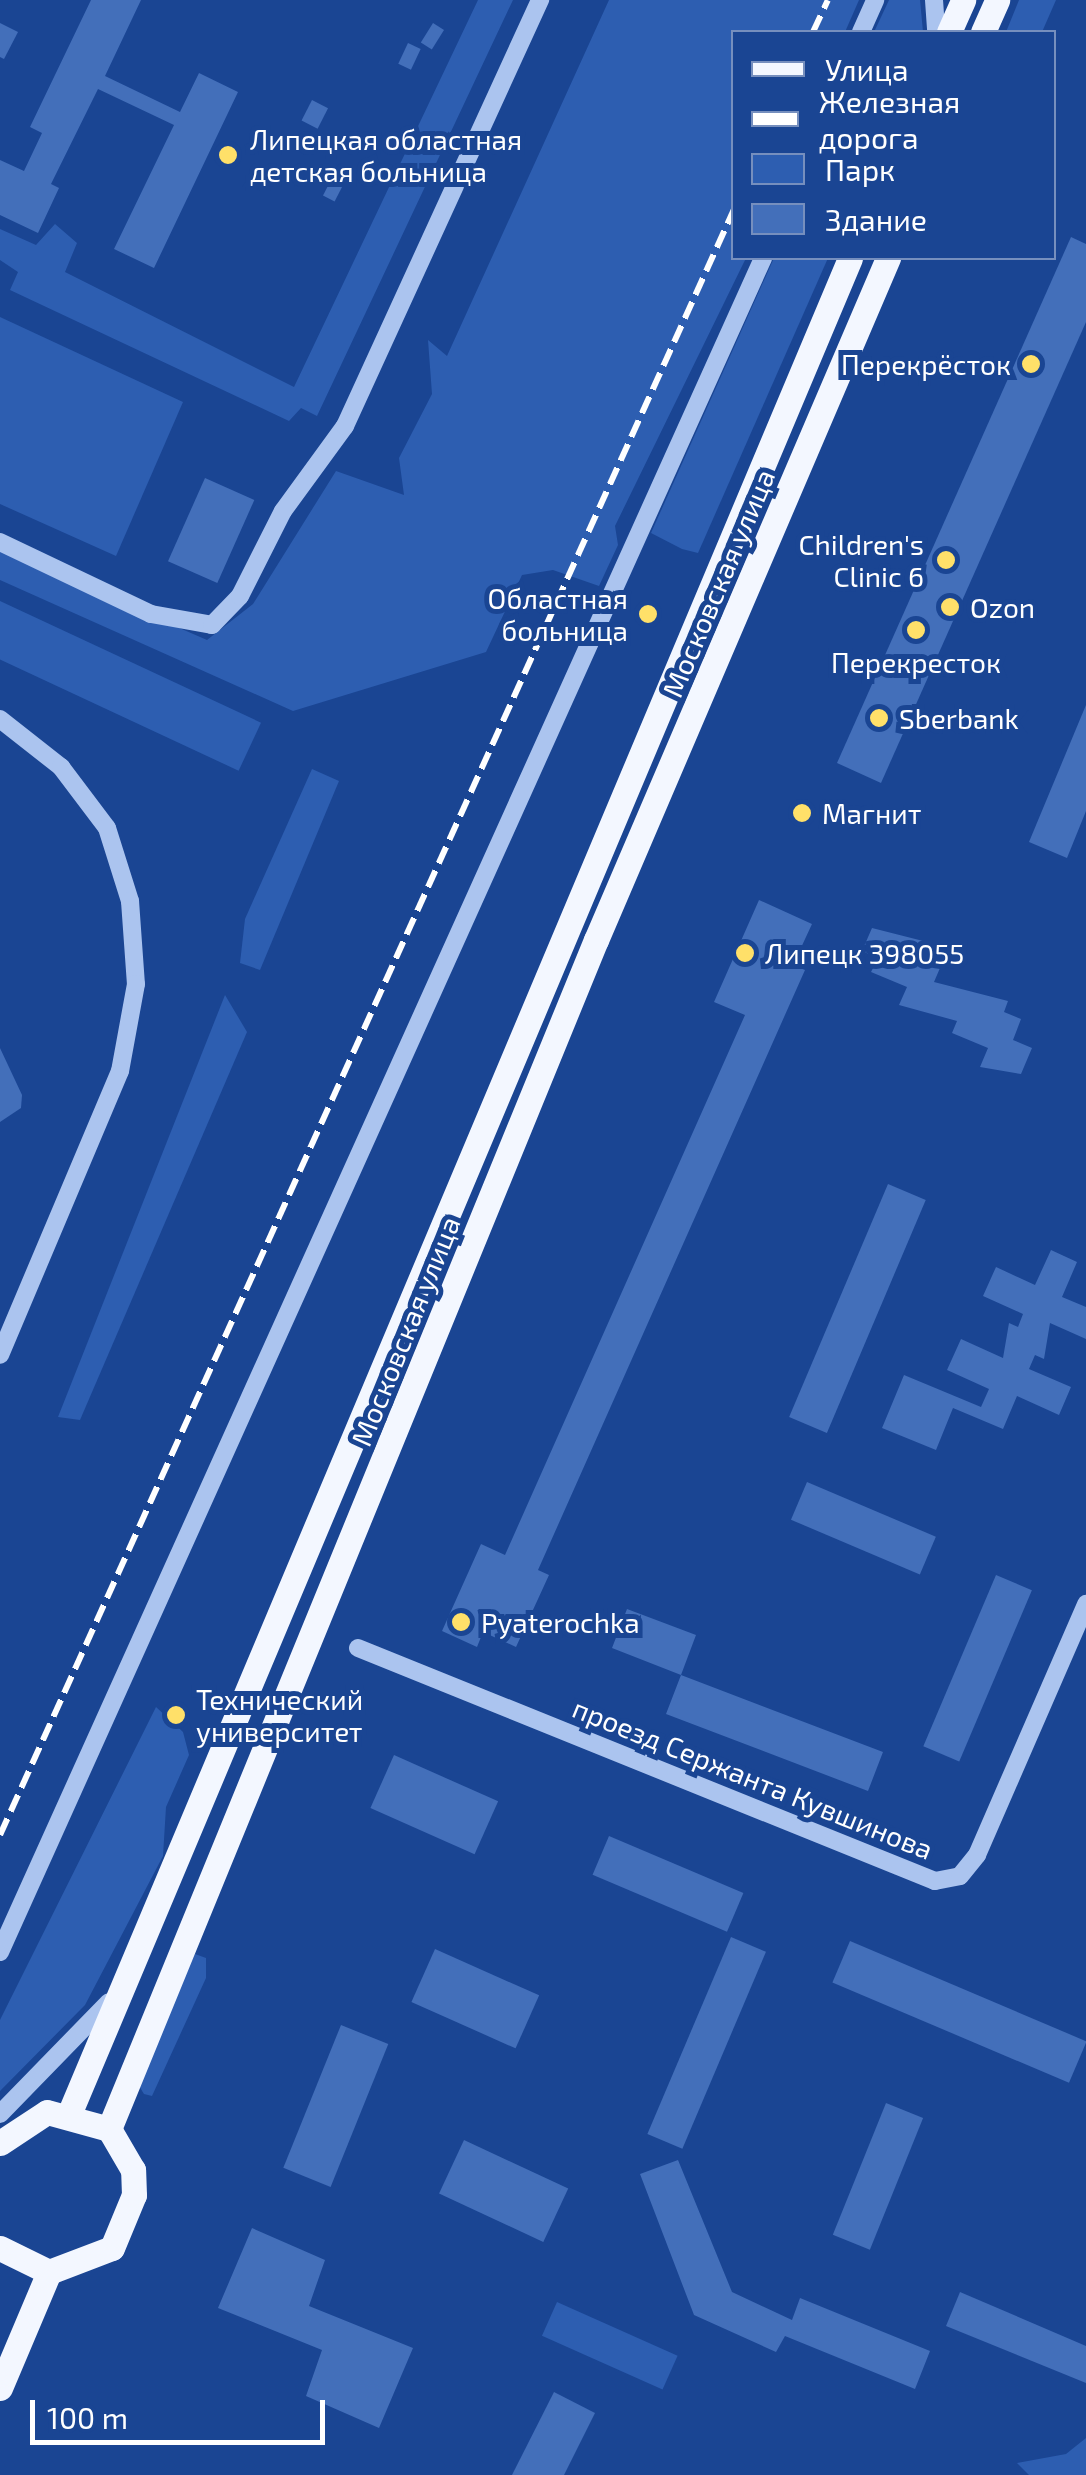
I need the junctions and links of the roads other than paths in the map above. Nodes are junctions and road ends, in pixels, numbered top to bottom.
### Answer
1 (540, 0) edge
2 (875, 0) edge
3 (934, 0) edge
4 (962, 0) edge
5 (997, 0) edge
6 (862, 30) edge
7 (936, 30) edge
8 (949, 30) edge
9 (984, 30) edge
10 (761, 260) edge
11 (849, 260) edge
12 (887, 260) edge
13 (0, 542) edge
14 (0, 719) edge
15 (0, 1355) edge
16 (1086, 1604) edge
17 (358, 1648) dead end
18 (0, 1952) edge
19 (131, 1974) junction
20 (70, 2112) junction
21 (0, 2114) edge
22 (30, 2118) junction
23 (0, 2123) edge
24 (109, 2128) junction
25 (0, 2144) edge
26 (3, 2259) edge
27 (49, 2272) junction
28 (0, 2388) edge

1 - 13 street
2 - 6 street
3 - 7 street
4 - 8 main road
5 - 9 main road
10 - 18 street
11 - 19 main road, Московская улица
12 - 24 main road, Московская улица
14 - 15 street
16 - 17 street, проезд Сержанта Кувшинова
19 - 20 main road, Московская улица
19 - 21 street
20 - 22 main road
20 - 24 main road
22 - 23 street
22 - 25 main road
24 - 27 main road
26 - 27 main road
27 - 28 main road

